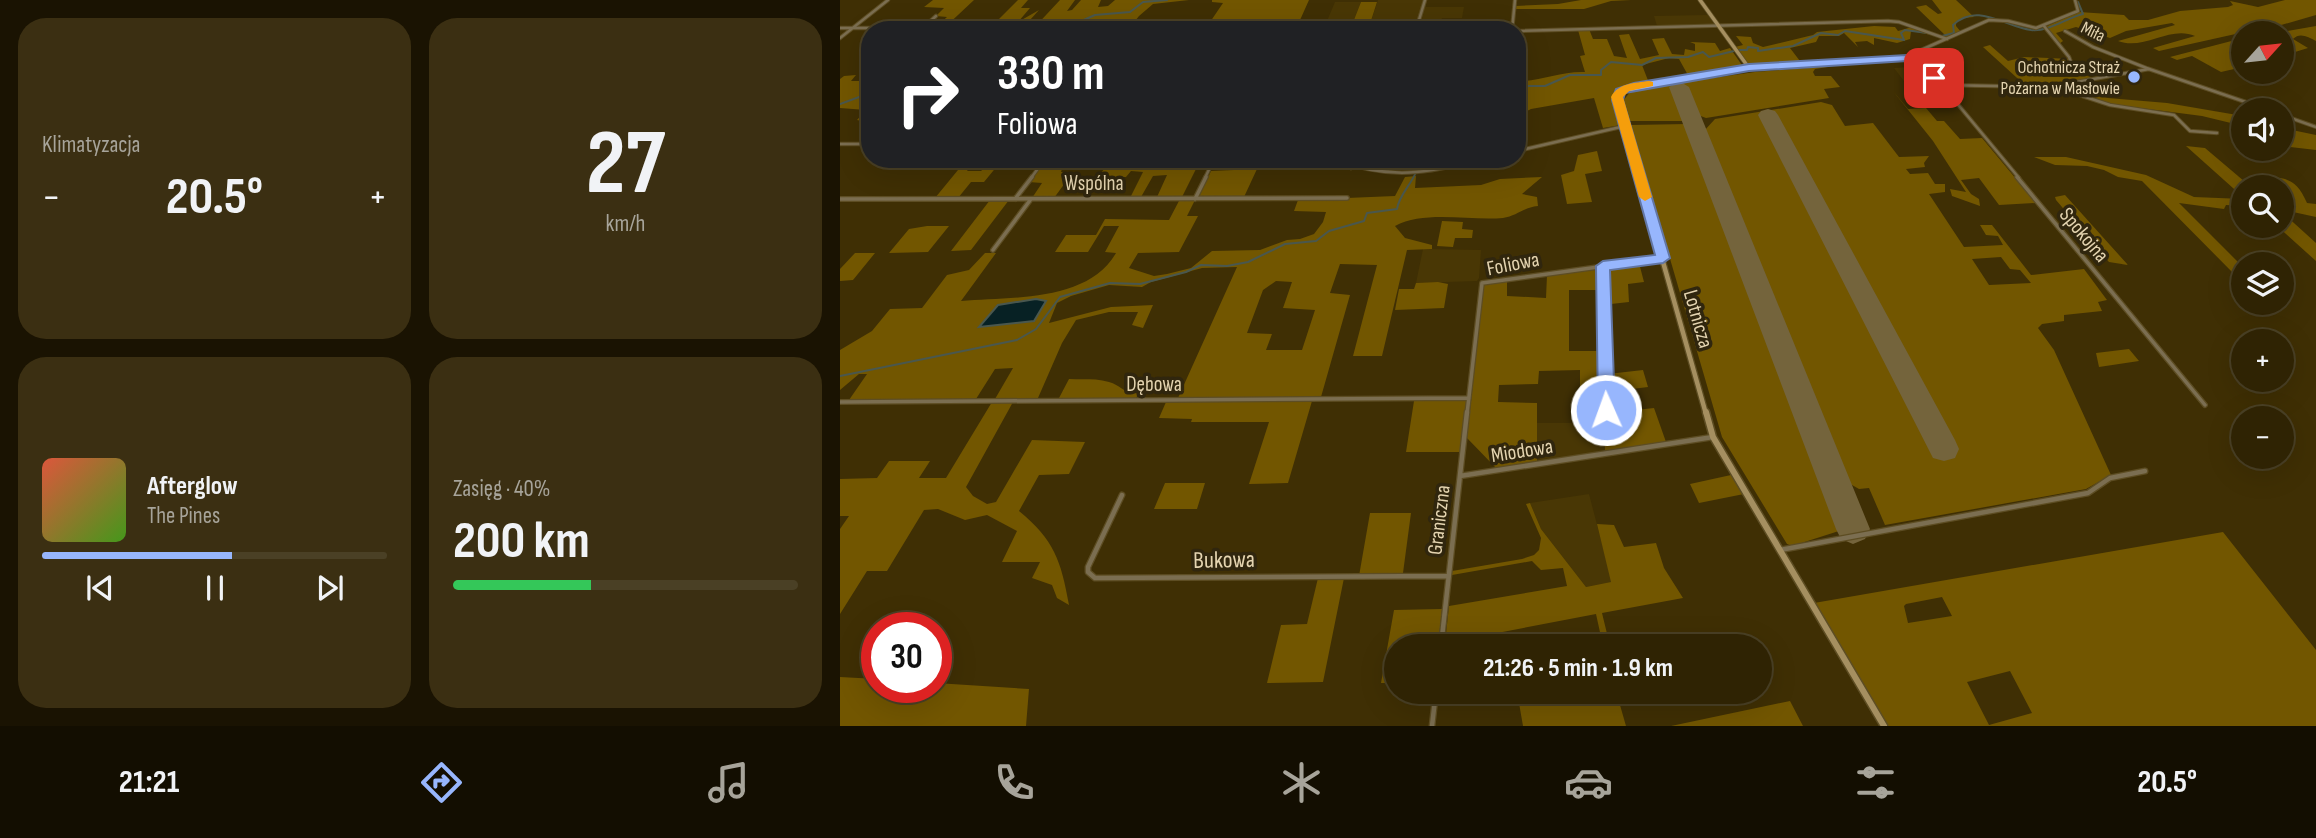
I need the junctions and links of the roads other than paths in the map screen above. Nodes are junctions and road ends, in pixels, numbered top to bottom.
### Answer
1 (888, 0) edge
2 (1425, 0) edge
3 (1515, 0) edge
4 (1700, 0) edge
5 (2075, 0) edge
6 (936, 16) dead end
7 (930, 21) edge
8 (1419, 21) edge
9 (1513, 21) edge
10 (1718, 26) junction
11 (2045, 27) junction
12 (852, 28) junction
13 (861, 28) edge
14 (840, 29) edge
15 (1526, 31) edge
16 (2065, 31) dead end
17 (840, 38) edge
18 (1946, 38) junction
19 (1915, 59) junction
20 (1749, 68) junction
21 (2149, 69) junction
22 (2074, 70) dead end
23 (1941, 85) junction
24 (2052, 86) junction
25 (2234, 98) edge
26 (2294, 119) edge
27 (1625, 126) junction
28 (2316, 127) edge
29 (2217, 132) dead end
30 (840, 144) edge
31 (861, 144) edge
32 (1526, 149) edge
33 (1038, 168) edge
34 (1210, 168) edge
35 (1354, 168) edge
36 (1442, 168) edge
37 (1347, 198) dead end
38 (840, 199) edge
39 (1015, 199) junction
40 (1031, 199) junction
41 (1195, 199) junction
42 (993, 250) dead end
43 (1663, 258) junction
44 (1603, 266) junction
45 (1469, 398) junction
46 (840, 402) edge
47 (2205, 405) dead end
48 (1606, 410) dead end
49 (1713, 437) junction
50 (2145, 471) dead end
51 (1460, 477) junction
52 (1122, 495) dead end
53 (1780, 550) junction
54 (1448, 576) junction
55 (1442, 634) edge
56 (1435, 704) edge
57 (1432, 726) edge
58 (1884, 726) edge

1 - 12 street
2 - 8 street
3 - 9 street
4 - 10 main road
5 - 11 street
6 - 7 street
10 - 15 street
10 - 18 street
10 - 20 main road
11 - 18 street
11 - 22 street
12 - 13 street
12 - 14 street
12 - 17 street
16 - 21 street, Miła
18 - 19 street
19 - 20 street
19 - 23 street
20 - 27 main road, Lotnicza
21 - 24 street
21 - 25 street
23 - 24 street
23 - 47 street, Spokojna
24 - 29 street
26 - 28 street
27 - 32 street
27 - 43 main road, Lotnicza
30 - 31 street
33 - 39 street
34 - 41 street
35 - 36 street
37 - 41 street, Wspólna
38 - 39 street, Wspólna
39 - 40 street, Wspólna
40 - 41 street, Wspólna
40 - 42 street
43 - 44 street, Foliowa
43 - 49 main road, Lotnicza
44 - 45 street, Foliowa
44 - 48 street
45 - 46 street, Dębowa
45 - 51 street, Graniczna
49 - 51 street, Miodowa
49 - 53 main road, Lotnicza
50 - 53 street
51 - 54 street, Graniczna
52 - 54 street, Bukowa
53 - 58 main road, Lotnicza
54 - 55 street, Graniczna
56 - 57 street

